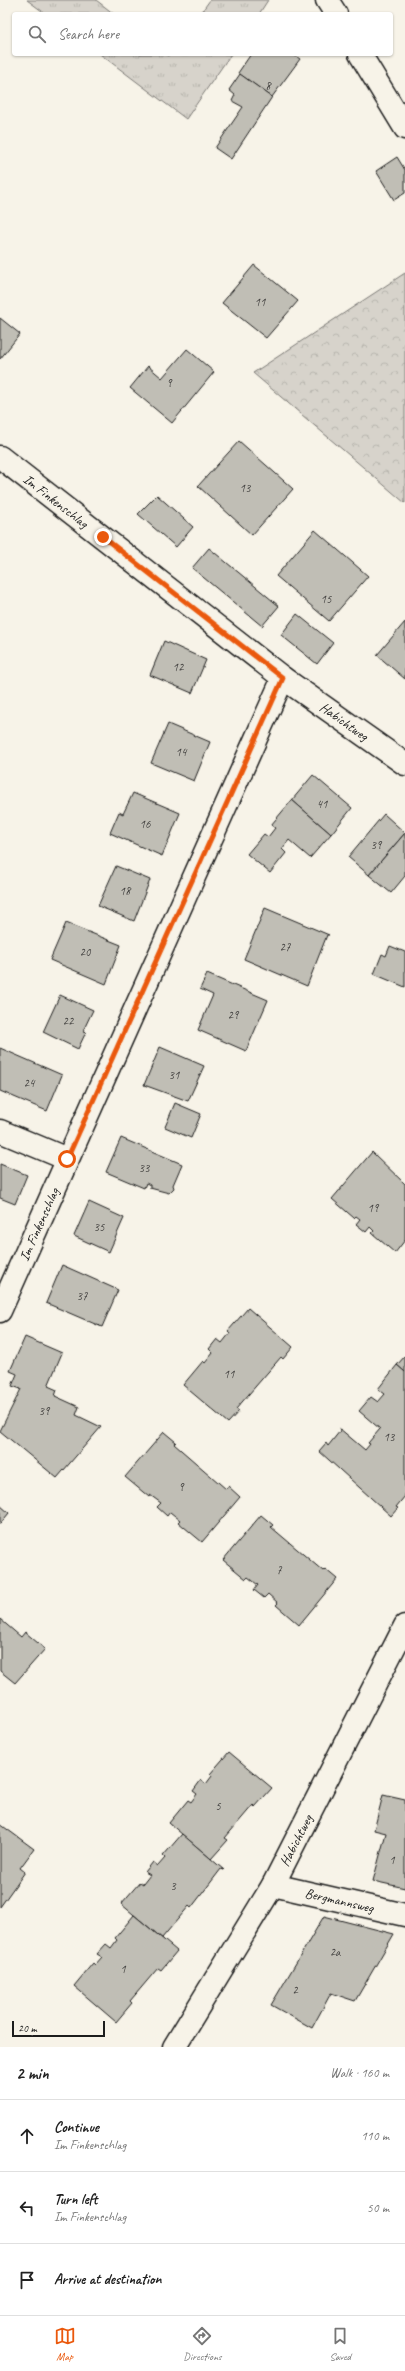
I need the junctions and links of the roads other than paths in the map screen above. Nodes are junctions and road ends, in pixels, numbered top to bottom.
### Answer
1 (327, 0) edge
2 (335, 12) edge
3 (361, 56) edge
4 (405, 128) edge
5 (0, 457) edge
6 (283, 678) junction
7 (405, 764) edge
8 (0, 1131) edge
9 (67, 1159) junction
10 (0, 1311) edge
11 (405, 1626) edge
12 (273, 1885) junction
13 (405, 1915) edge
14 (174, 2047) edge

1 - 2 street
3 - 4 street
5 - 6 street, Im Finkenschlag
6 - 7 street, Habichtweg
6 - 9 street, Im Finkenschlag
8 - 9 street
9 - 10 street, Im Finkenschlag
11 - 12 street, Habichtweg
12 - 13 street, Bergmannsweg
12 - 14 street, Habichtweg

